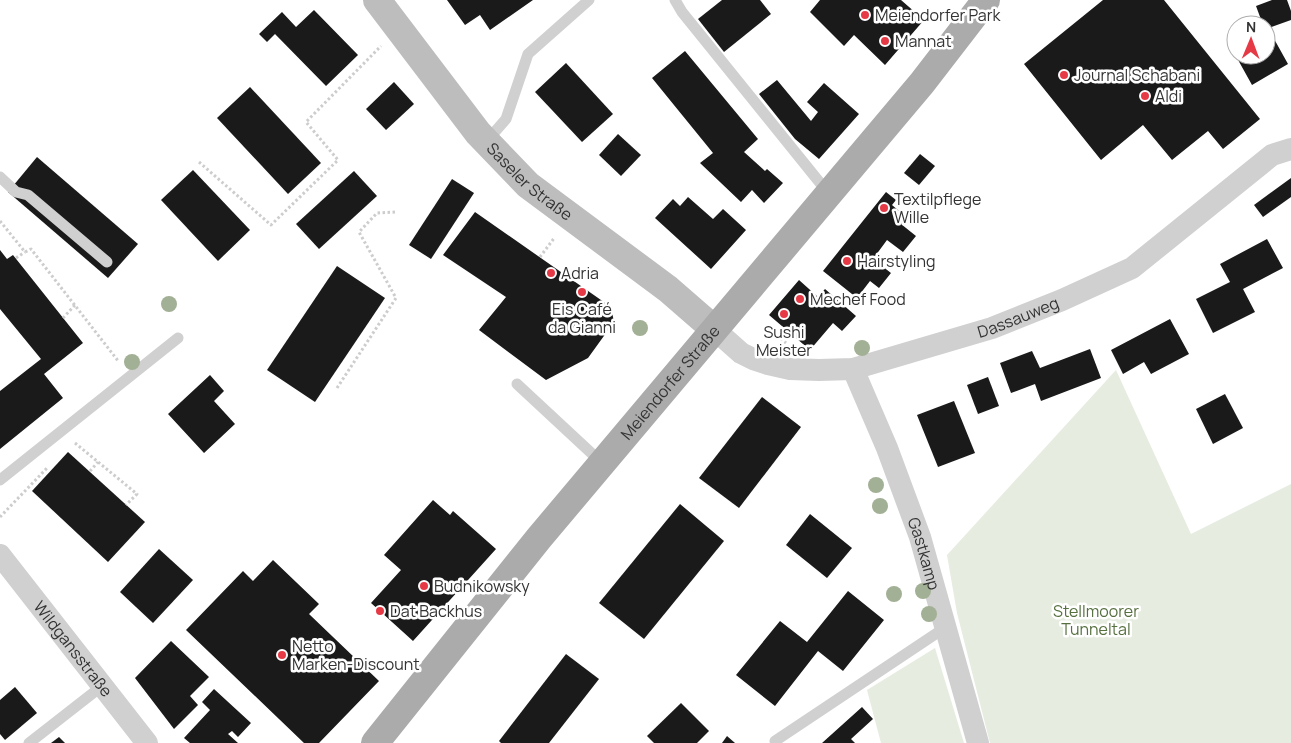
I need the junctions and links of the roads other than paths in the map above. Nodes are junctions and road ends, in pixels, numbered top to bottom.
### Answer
1 (377, 0) edge
2 (590, 0) edge
3 (674, 0) edge
4 (986, 0) edge
5 (486, 142) junction
6 (1291, 149) edge
7 (0, 177) edge
8 (829, 194) junction
9 (107, 262) dead end
10 (714, 329) junction
11 (178, 338) dead end
12 (853, 369) junction
13 (517, 384) dead end
14 (602, 464) junction
15 (0, 480) edge
16 (0, 554) edge
17 (946, 627) junction
18 (102, 686) junction
19 (775, 740) dead end
20 (29, 743) edge
21 (147, 743) edge
22 (375, 743) edge
23 (978, 743) edge

1 - 5 street, Saseler Straße
2 - 5 lane
3 - 8 lane
4 - 8 main road, Meiendorfer Straße
5 - 10 street, Saseler Straße
6 - 12 street, Dassauweg
7 - 9 lane
8 - 10 main road, Meiendorfer Straße
10 - 12 street, Dassauweg
10 - 14 main road, Meiendorfer Straße
11 - 15 lane
12 - 17 street, Gastkamp
13 - 14 lane
14 - 22 main road, Meiendorfer Straße
16 - 18 street, Wildgansstraße
17 - 19 lane
17 - 23 street, Gastkamp
18 - 20 lane
18 - 21 street, Wildgansstraße

